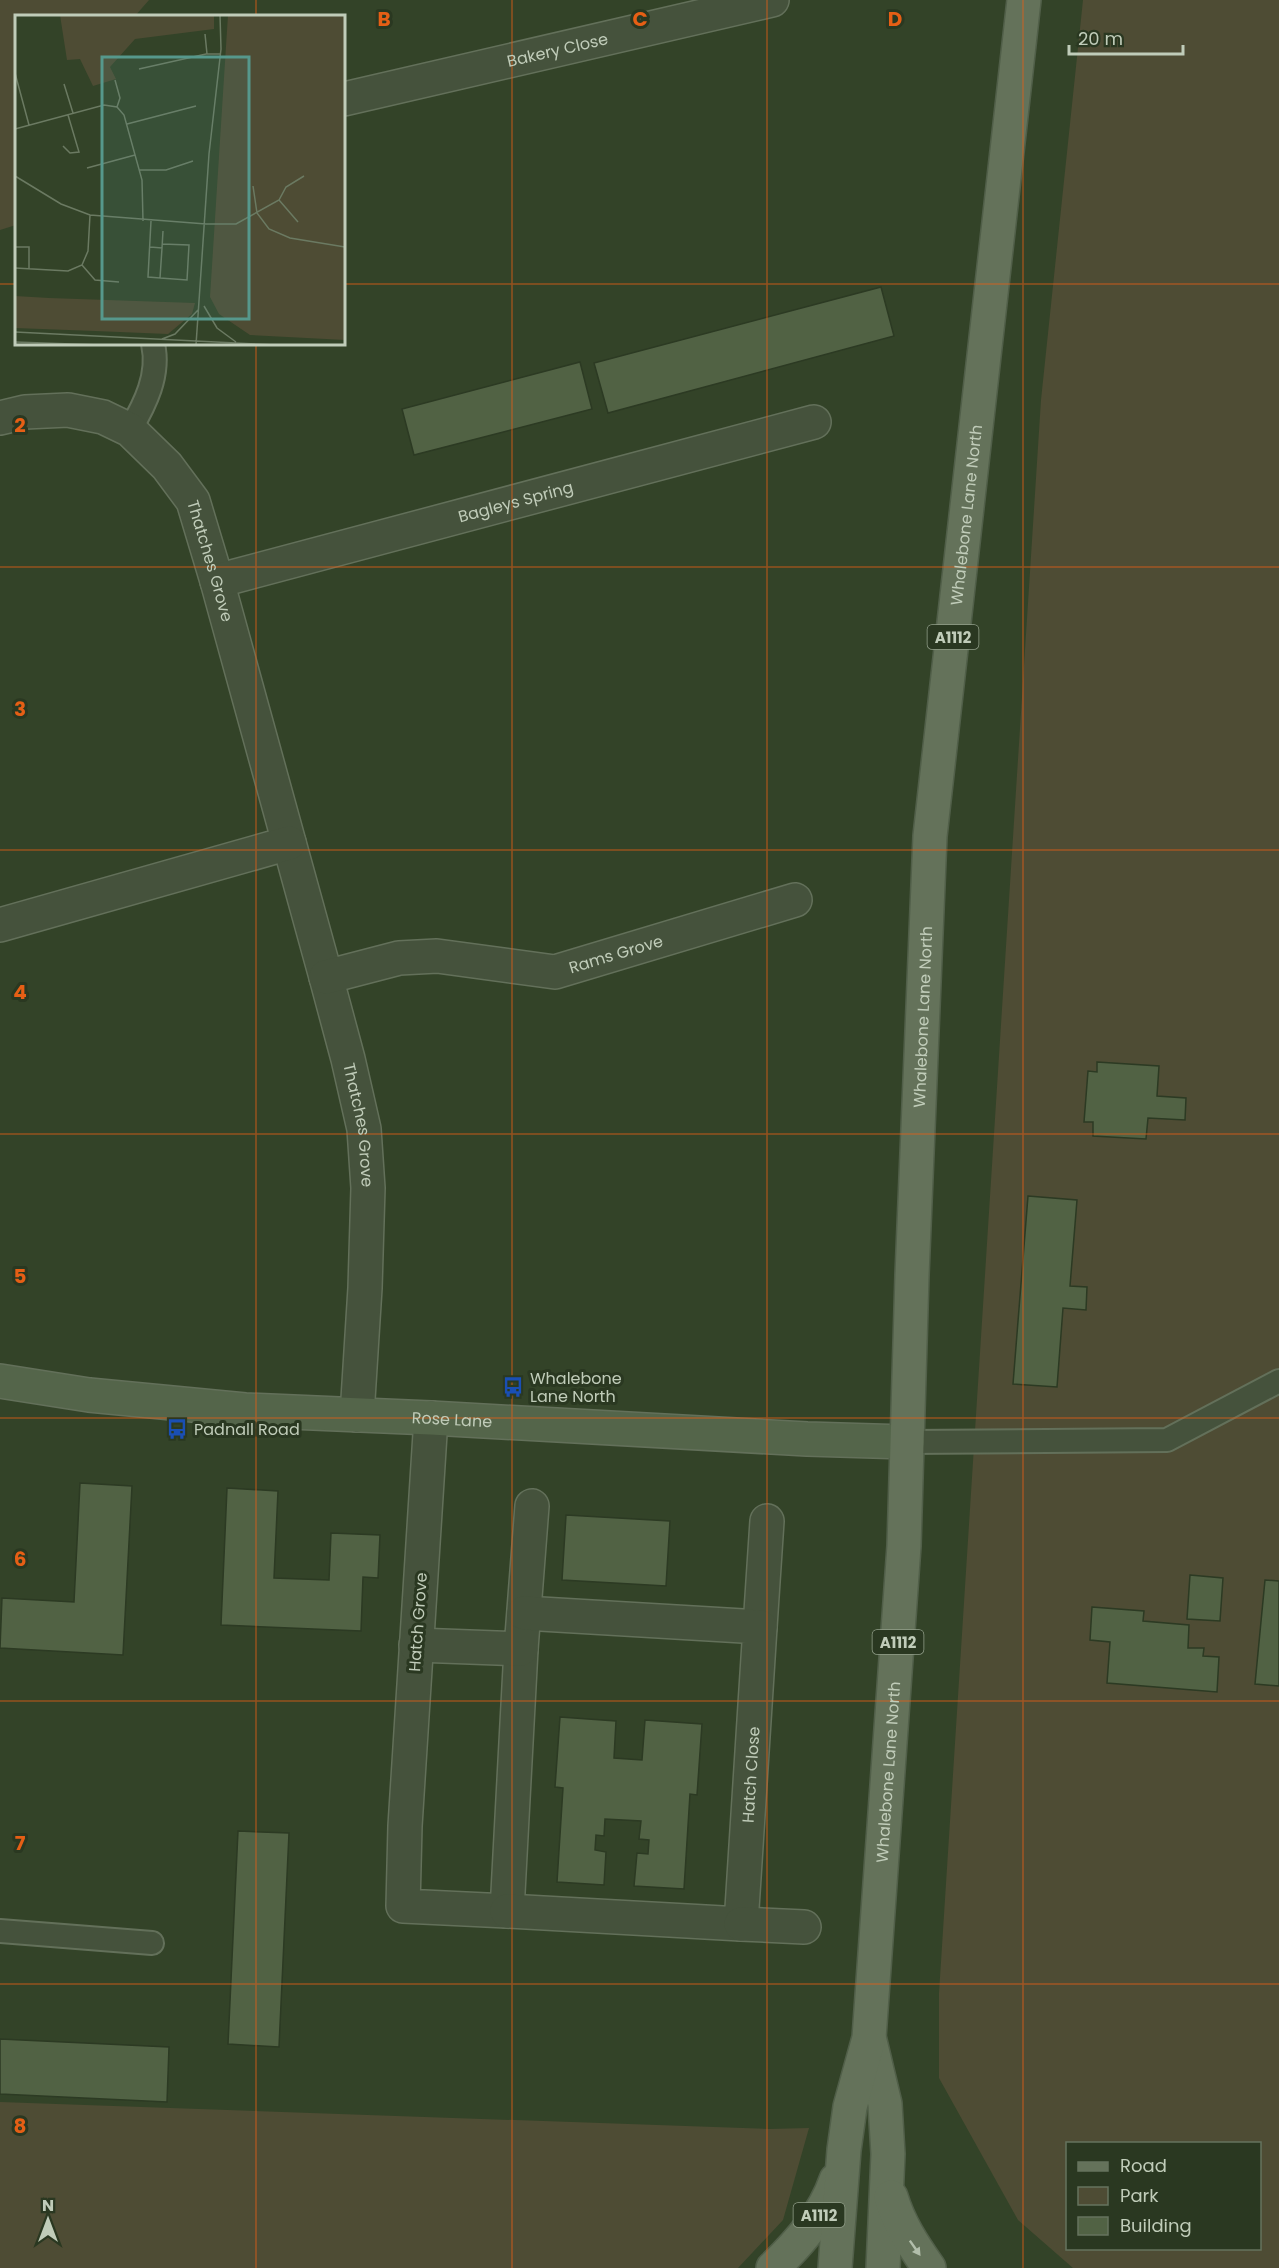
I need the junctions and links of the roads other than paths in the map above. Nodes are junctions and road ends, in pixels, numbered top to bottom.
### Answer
1 (772, 0) edge
2 (1024, 0) edge
3 (345, 99) edge
4 (153, 345) edge
5 (0, 418) edge
6 (814, 422) dead end
7 (130, 430) junction
8 (217, 581) junction
9 (289, 843) junction
10 (795, 900) dead end
11 (0, 925) edge
12 (326, 977) junction
13 (0, 1381) edge
14 (1279, 1381) edge
15 (357, 1415) junction
16 (431, 1418) junction
17 (907, 1442) junction
18 (532, 1506) dead end
19 (767, 1521) dead end
20 (524, 1613) junction
21 (760, 1628) junction
22 (416, 1645) junction
23 (521, 1649) junction
24 (507, 1911) junction
25 (741, 1924) junction
26 (804, 1927) dead end
27 (0, 1931) edge
28 (152, 1943) dead end
29 (869, 2038) junction
30 (844, 2150) junction
31 (888, 2154) junction
32 (773, 2268) edge
33 (835, 2268) edge
34 (883, 2268) edge
35 (929, 2268) edge

1 - 3 street, Bakery Close
2 - 17 main road, Whalebone Lane North / A1112
4 - 7 lane
5 - 7 street, Thatches Grove
6 - 8 street, Bagleys Spring
7 - 8 street, Thatches Grove
8 - 9 street, Thatches Grove
9 - 11 street
9 - 12 street, Thatches Grove
10 - 12 street, Rams Grove
12 - 15 street, Thatches Grove
13 - 15 street, Rose Lane
14 - 17 lane
15 - 16 street, Rose Lane
16 - 17 street, Rose Lane
16 - 22 street, Hatch Grove
17 - 29 main road, Whalebone Lane North / A1112
18 - 20 street
19 - 21 street, Hatch Close
20 - 21 street
20 - 23 street
21 - 25 street, Hatch Close
22 - 23 street
22 - 24 street, Hatch Grove
23 - 24 street
24 - 25 street
25 - 26 street
27 - 28 lane
29 - 30 main road, Whalebone Lane North / A1112
29 - 31 main road, Whalebone Lane North / A1112
30 - 32 main road, A1112
30 - 33 main road, Whalebone Lane North / A1112
31 - 34 main road, Whalebone Lane North / A1112
31 -> 35 main road, A1112

